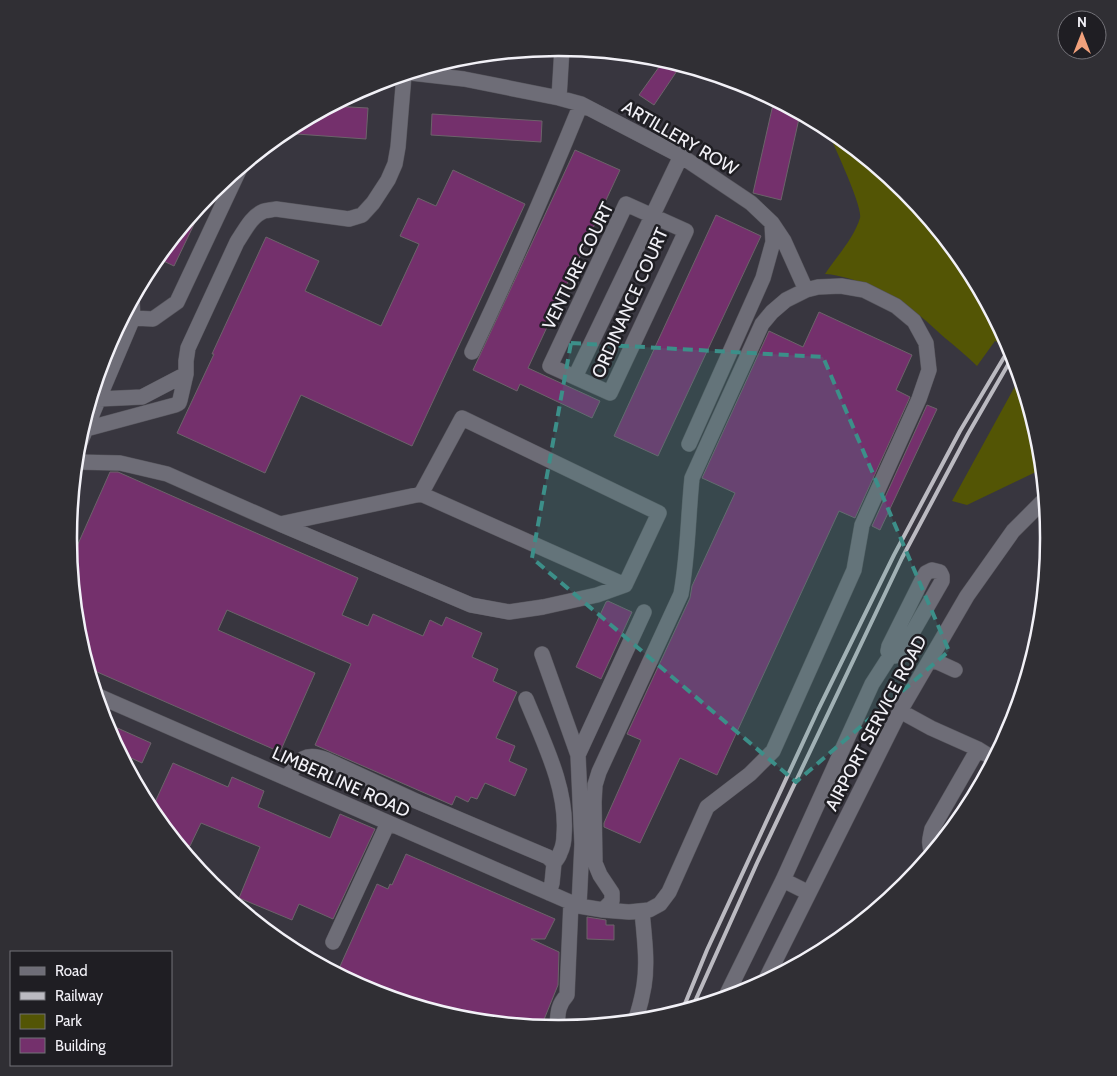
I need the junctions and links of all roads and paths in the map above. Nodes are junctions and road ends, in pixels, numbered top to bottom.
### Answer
1 (562, 56) edge
2 (429, 74) edge
3 (403, 82) edge
4 (561, 98) junction
5 (581, 104) junction
6 (681, 156) junction
7 (233, 184) edge
8 (653, 216) junction
9 (772, 223) junction
10 (806, 290) junction
11 (133, 313) edge
12 (133, 318) junction
13 (472, 352) dead end
14 (108, 367) edge
15 (186, 374) junction
16 (575, 377) junction
17 (101, 387) edge
18 (99, 399) junction
19 (93, 412) edge
20 (90, 428) edge
21 (689, 444) dead end
22 (83, 462) edge
23 (421, 494) junction
24 (1039, 505) edge
25 (280, 524) junction
26 (626, 585) junction
27 (644, 612) dead end
28 (542, 654) dead end
29 (890, 656) junction
30 (931, 659) junction
31 (955, 670) dead end
32 (104, 697) edge
33 (526, 699) dead end
34 (900, 711) junction
35 (978, 749) junction
36 (578, 756) junction
37 (989, 756) edge
38 (287, 778) junction
39 (388, 823) junction
40 (930, 845) edge
41 (554, 863) junction
42 (782, 880) junction
43 (549, 893) junction
44 (809, 893) junction
45 (575, 904) junction
46 (602, 910) junction
47 (642, 910) junction
48 (333, 942) dead end
49 (770, 971) edge
50 (730, 988) edge
51 (638, 1013) edge
52 (557, 1020) edge

1 - 4 street
2 - 4 street, ARTILLERY ROW
3 - 15 street
4 - 5 street, ARTILLERY ROW
5 - 6 street, ARTILLERY ROW
5 - 13 street
6 - 8 street
6 - 9 street, ARTILLERY ROW
7 - 12 street
8 - 16 street
8 - 16 street, VENTURE COURT
8 - 16 street, ORDINANCE COURT
9 - 10 street, ARTILLERY ROW
9 - 21 street
10 - 46 street
10 - 47 street
11 - 12 street
12 - 14 street
15 - 18 street
15 - 20 street
17 - 18 street
18 - 19 street
22 - 25 street
23 - 25 street
23 - 26 street
23 - 26 street
24 - 30 street, AIRPORT SERVICE ROAD
25 - 26 street
27 - 36 street
28 - 36 street
29 - 29 street
29 - 42 street
30 - 31 street
30 - 34 street, AIRPORT SERVICE ROAD
32 - 38 street, LIMBERLINE ROAD
33 - 41 street
34 - 35 street
34 - 44 street, AIRPORT SERVICE ROAD
35 - 37 street
35 - 40 street
36 - 45 street
38 - 39 street, LIMBERLINE ROAD
38 - 41 street
39 - 43 street, LIMBERLINE ROAD
39 - 48 street
41 - 43 street
42 - 44 street
42 - 50 street
43 - 45 street, LIMBERLINE ROAD
44 - 49 street, AIRPORT SERVICE ROAD
45 - 46 street, LIMBERLINE ROAD
45 - 52 street
46 - 47 street, LIMBERLINE ROAD
47 - 51 street

